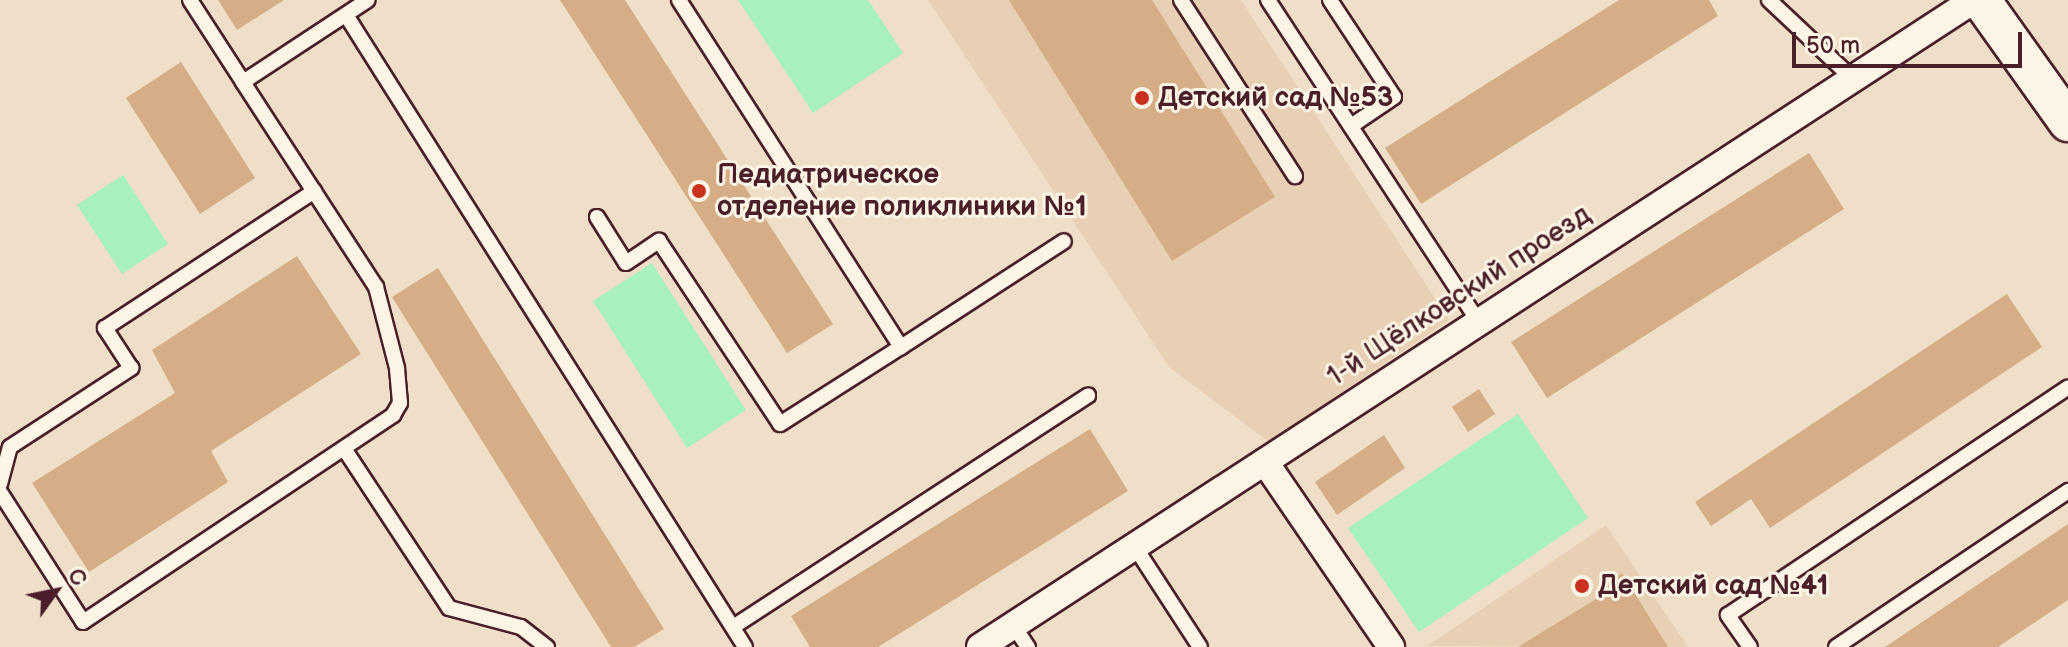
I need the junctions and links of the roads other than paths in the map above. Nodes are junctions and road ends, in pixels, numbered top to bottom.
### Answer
1 (190, 0) edge
2 (368, 0) edge
3 (679, 0) edge
4 (1181, 0) edge
5 (1268, 0) edge
6 (1330, 0) edge
7 (1769, 0) edge
8 (1974, 0) edge
9 (1981, 0) edge
10 (346, 15) junction
11 (1850, 76) junction
12 (243, 82) junction
13 (2068, 122) edge
14 (1351, 126) junction
15 (1295, 176) dead end
16 (314, 191) junction
17 (597, 217) dead end
18 (1064, 241) dead end
19 (1479, 323) junction
20 (901, 347) junction
21 (2068, 387) edge
22 (1088, 396) dead end
23 (345, 450) junction
24 (1265, 462) junction
25 (0, 484) edge
26 (2068, 491) edge
27 (0, 492) edge
28 (1135, 547) junction
29 (733, 627) junction
30 (1021, 636) edge
31 (547, 647) edge
32 (745, 647) edge
33 (980, 647) edge
34 (1200, 647) edge
35 (1391, 647) edge
36 (1750, 647) edge
37 (1836, 647) edge

1 - 12 lane
2 - 10 lane
3 - 20 lane
4 - 15 lane
5 - 14 lane
6 - 14 lane
7 - 11 lane
8 - 11 street, 1-й Щёлковский проезд
9 - 13 street
10 - 12 lane
10 - 29 lane
11 - 19 street, 1-й Щёлковский проезд
12 - 16 lane
14 - 19 lane
16 - 23 lane
16 - 25 lane
17 - 20 lane
18 - 20 lane
19 - 24 street, 1-й Щёлковский проезд
21 - 36 lane
22 - 29 lane
23 - 27 lane
23 - 31 lane
24 - 28 street, 1-й Щёлковский проезд
24 - 35 street
26 - 37 lane
28 - 30 street, 1-й Щёлковский проезд
28 - 34 lane
29 - 32 lane
30 - 33 street, 1-й Щёлковский проезд

